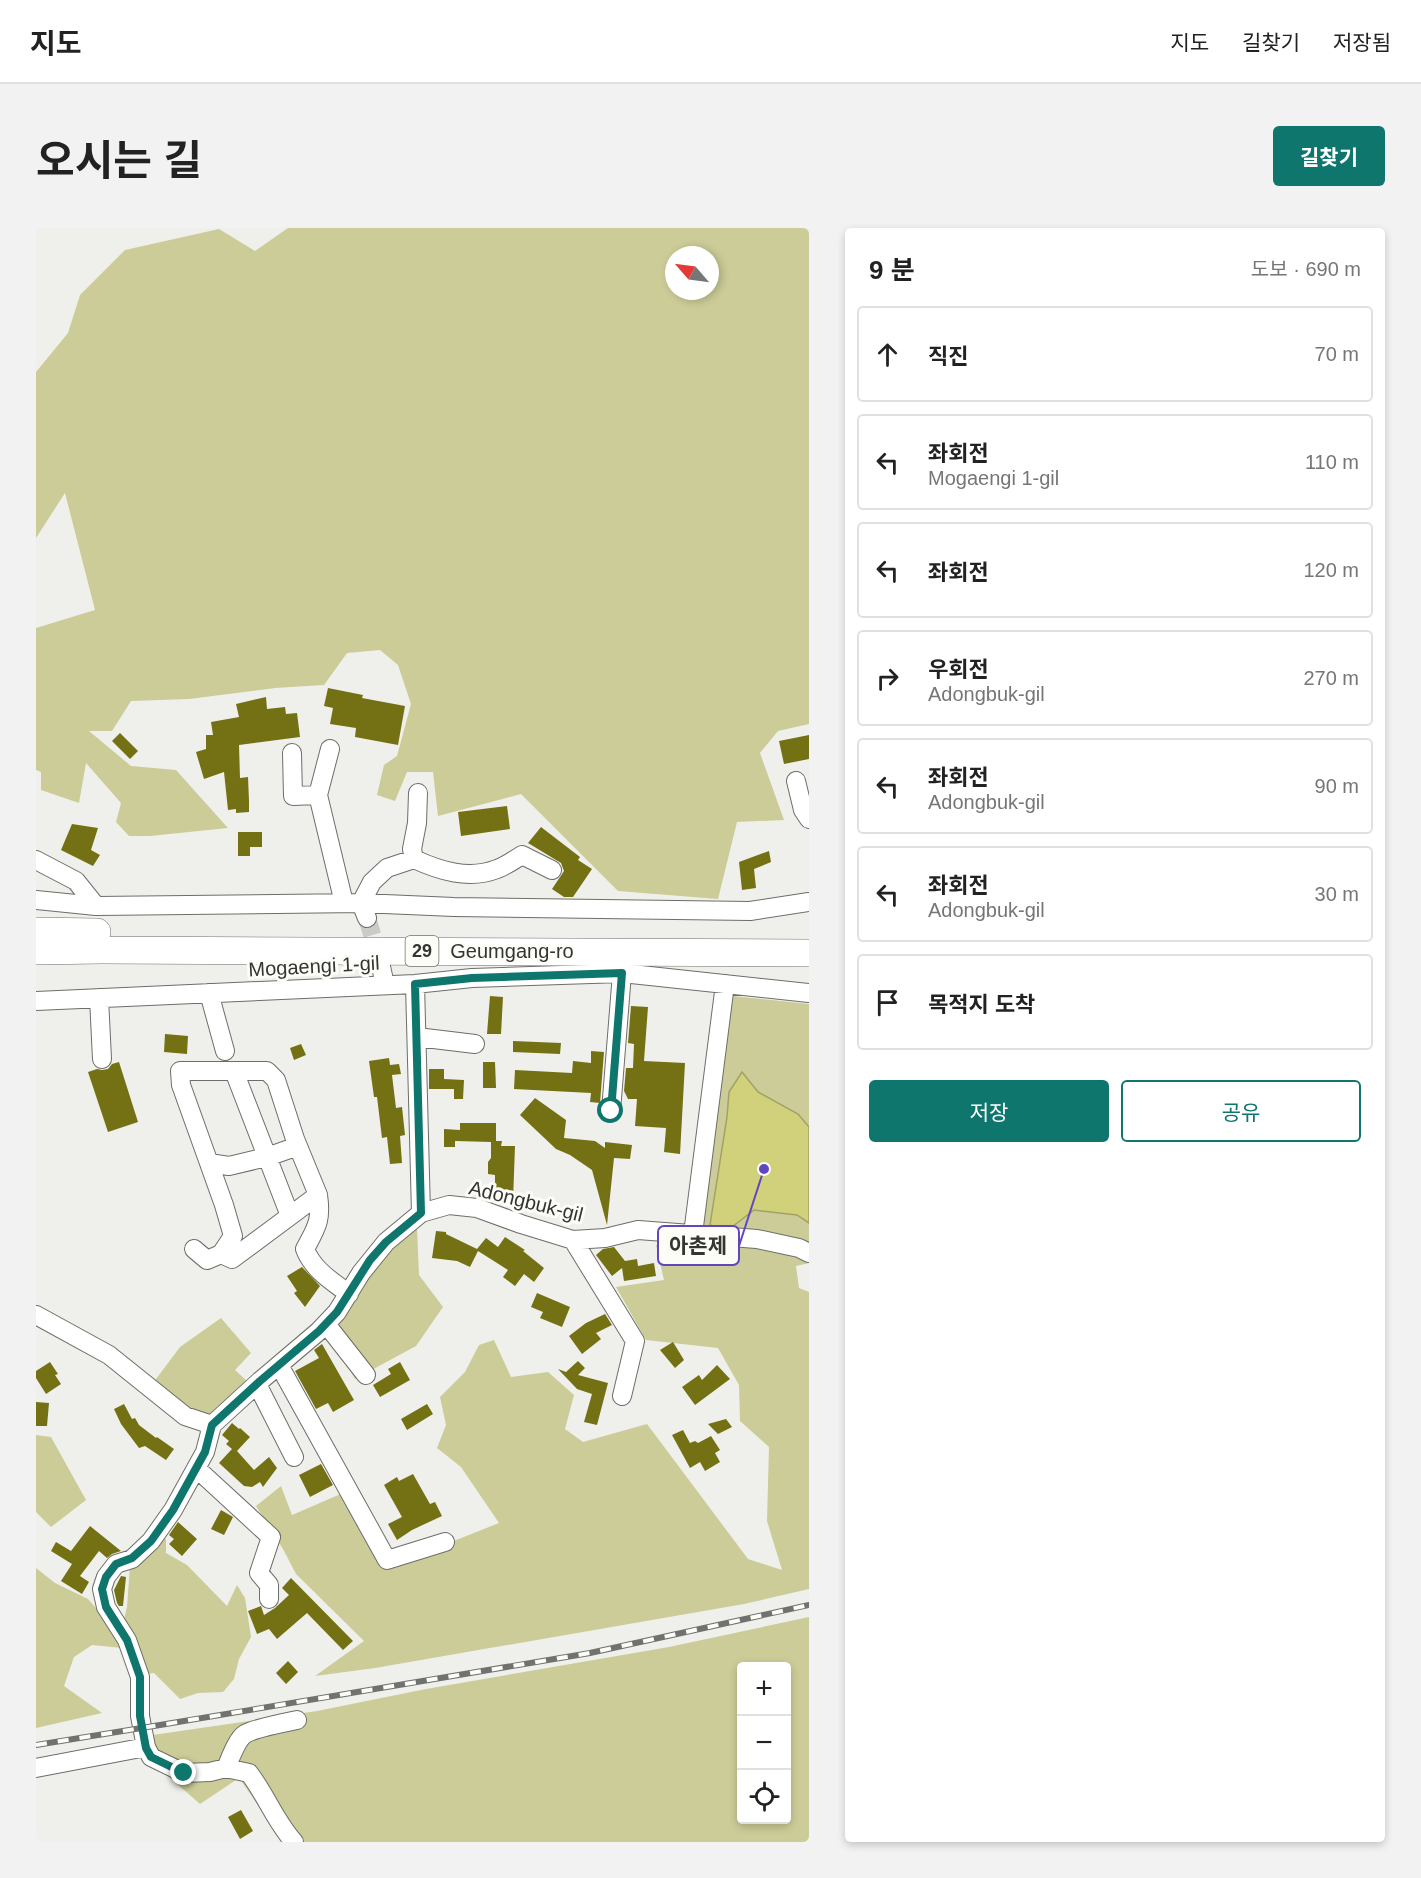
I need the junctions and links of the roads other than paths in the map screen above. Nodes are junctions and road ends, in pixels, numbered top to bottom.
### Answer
1 (330, 749) dead end
2 (292, 753) dead end
3 (796, 781) dead end
4 (418, 792) dead end
5 (318, 795) junction
6 (809, 819) edge
7 (414, 859) junction
8 (36, 860) edge
9 (552, 870) dead end
10 (36, 900) edge
11 (809, 902) edge
12 (96, 906) junction
13 (357, 908) junction
14 (36, 932) edge
15 (808, 949) edge
16 (100, 950) junction
17 (36, 951) edge
18 (36, 959) edge
19 (380, 962) tunnel mouth
20 (622, 973) junction
21 (415, 984) junction
22 (725, 984) junction
23 (385, 985) junction
24 (209, 993) junction
25 (809, 993) edge
26 (99, 998) junction
27 (36, 1001) edge
28 (417, 1037) junction
29 (476, 1044) dead end
30 (225, 1051) dead end
31 (102, 1059) dead end
32 (234, 1071) junction
33 (611, 1111) dead end
34 (298, 1146) junction
35 (267, 1157) junction
36 (209, 1163) junction
37 (318, 1196) junction
38 (421, 1213) junction
39 (290, 1216) junction
40 (693, 1234) junction
41 (573, 1240) junction
42 (194, 1249) dead end
43 (809, 1253) edge
44 (221, 1254) junction
45 (349, 1294) junction
46 (36, 1315) edge
47 (326, 1324) junction
48 (279, 1365) junction
49 (366, 1375) dead end
50 (257, 1384) junction
51 (622, 1396) dead end
52 (212, 1425) junction
53 (294, 1457) dead end
54 (196, 1468) junction
55 (445, 1542) dead end
56 (269, 1599) dead end
57 (297, 1720) dead end
58 (146, 1748) junction
59 (36, 1768) edge
60 (226, 1768) junction
61 (294, 1842) edge

1 - 5 street
2 - 5 street
3 - 6 street
4 - 7 street
5 - 13 street
7 - 9 street
7 - 13 street
8 - 12 street
10 - 12 street
11 - 13 street
12 - 13 street
14 - 15 highway, Geumgang-ro / 29
15 - 16 highway, Geumgang-ro / 29
16 - 17 highway, Geumgang-ro / 29
16 - 18 highway
19 - 23 street
20 - 21 street, Mogaengi 1-gil
20 - 22 street, Mogaengi 1-gil
20 - 33 street
21 - 23 street, Mogaengi 1-gil
21 - 28 street
22 - 25 street, Mogaengi 1-gil
22 - 40 street
23 - 24 street, Mogaengi 1-gil
24 - 26 street, Mogaengi 1-gil
24 - 30 street
26 - 27 street, Mogaengi 1-gil
26 - 31 street
28 - 29 street
28 - 38 street
32 - 34 street
32 - 35 street
32 - 36 street
34 - 35 street
34 - 37 street
35 - 36 street
35 - 39 street
36 - 44 street
37 - 39 street
37 - 45 street
38 - 41 street, Adongbuk-gil
38 - 45 street, Adongbuk-gil
39 - 44 street
40 - 41 street, Adongbuk-gil
40 - 43 street, Adongbuk-gil
41 - 51 street
42 - 44 street
45 - 47 street, Adongbuk-gil
46 - 52 street
47 - 48 street, Adongbuk-gil
47 - 49 street
48 - 50 street, Adongbuk-gil
48 - 55 street
50 - 52 street, Adongbuk-gil
50 - 53 street
52 - 54 street
54 - 56 street
54 - 58 street
57 - 60 street
58 - 59 street
58 - 60 street
60 - 61 street

